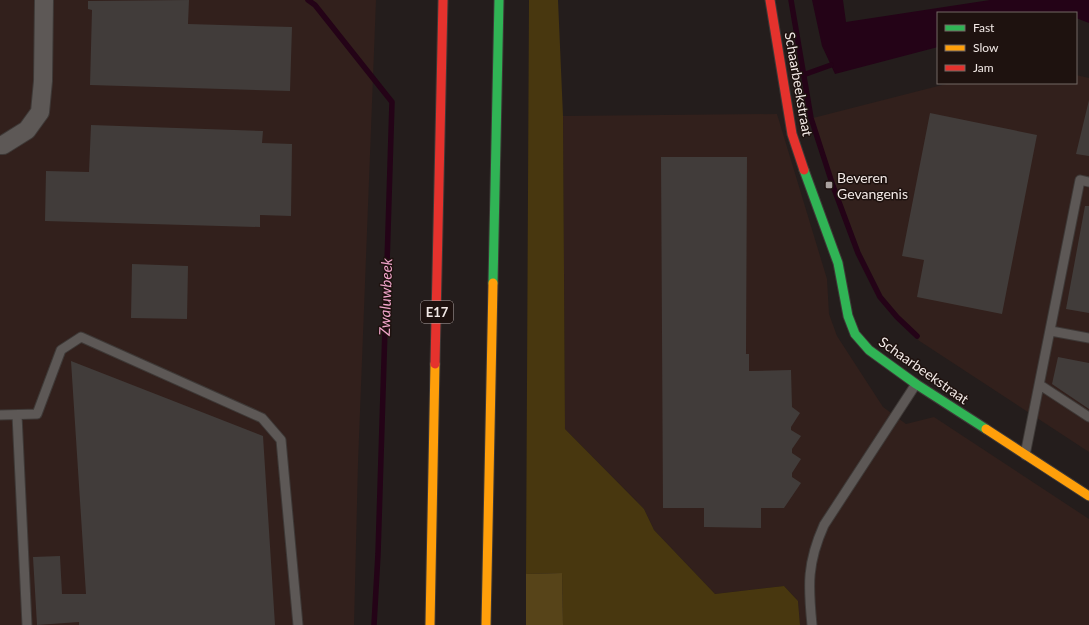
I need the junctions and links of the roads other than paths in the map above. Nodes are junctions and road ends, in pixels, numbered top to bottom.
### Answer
1 (44, 0) edge
2 (443, 0) edge
3 (498, 0) edge
4 (770, 0) edge
5 (0, 145) edge
6 (1089, 182) edge
7 (1051, 331) junction
8 (1089, 338) edge
9 (916, 384) junction
10 (1040, 385) junction
11 (0, 415) edge
12 (17, 415) junction
13 (1089, 417) edge
14 (1025, 455) junction
15 (1089, 496) edge
16 (27, 625) edge
17 (298, 625) edge
18 (430, 625) edge
19 (486, 625) edge
20 (812, 625) edge

1 - 5 street
2 - 18 main road, E17
3 - 19 main road
4 - 9 main road, Schaarbeekstraat
6 - 7 lane
7 - 8 lane
7 - 10 lane
9 - 14 main road, Schaarbeekstraat
9 - 20 lane
10 - 13 lane
10 - 14 lane
11 - 12 lane
12 - 16 lane
12 - 17 lane
14 - 15 main road, Schaarbeekstraat

